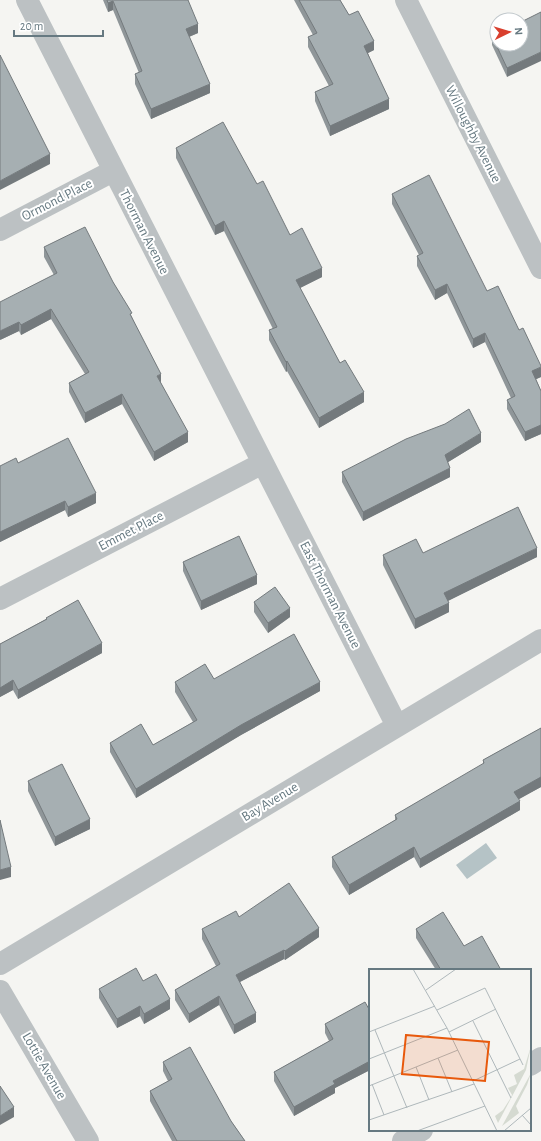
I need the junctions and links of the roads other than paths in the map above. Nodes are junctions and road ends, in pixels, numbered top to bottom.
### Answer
1 (27, 0) edge
2 (406, 0) edge
3 (113, 171) junction
4 (0, 230) edge
5 (541, 268) edge
6 (263, 463) junction
7 (0, 599) edge
8 (541, 640) edge
9 (396, 726) junction
10 (0, 964) edge
11 (0, 991) edge
12 (541, 1058) edge
13 (531, 1064) edge
14 (420, 1131) edge
15 (88, 1141) edge
16 (403, 1141) edge

1 - 3 street, Thorman Avenue
2 - 5 street, Willoughby Avenue
3 - 4 street, Ormond Place
3 - 6 street, Thorman Avenue
6 - 7 street, Emmet Place
6 - 9 street, East Thorman Avenue
8 - 9 street, Bay Avenue
9 - 10 street, Bay Avenue
11 - 15 street, Lottie Avenue
12 - 13 street
14 - 16 street

